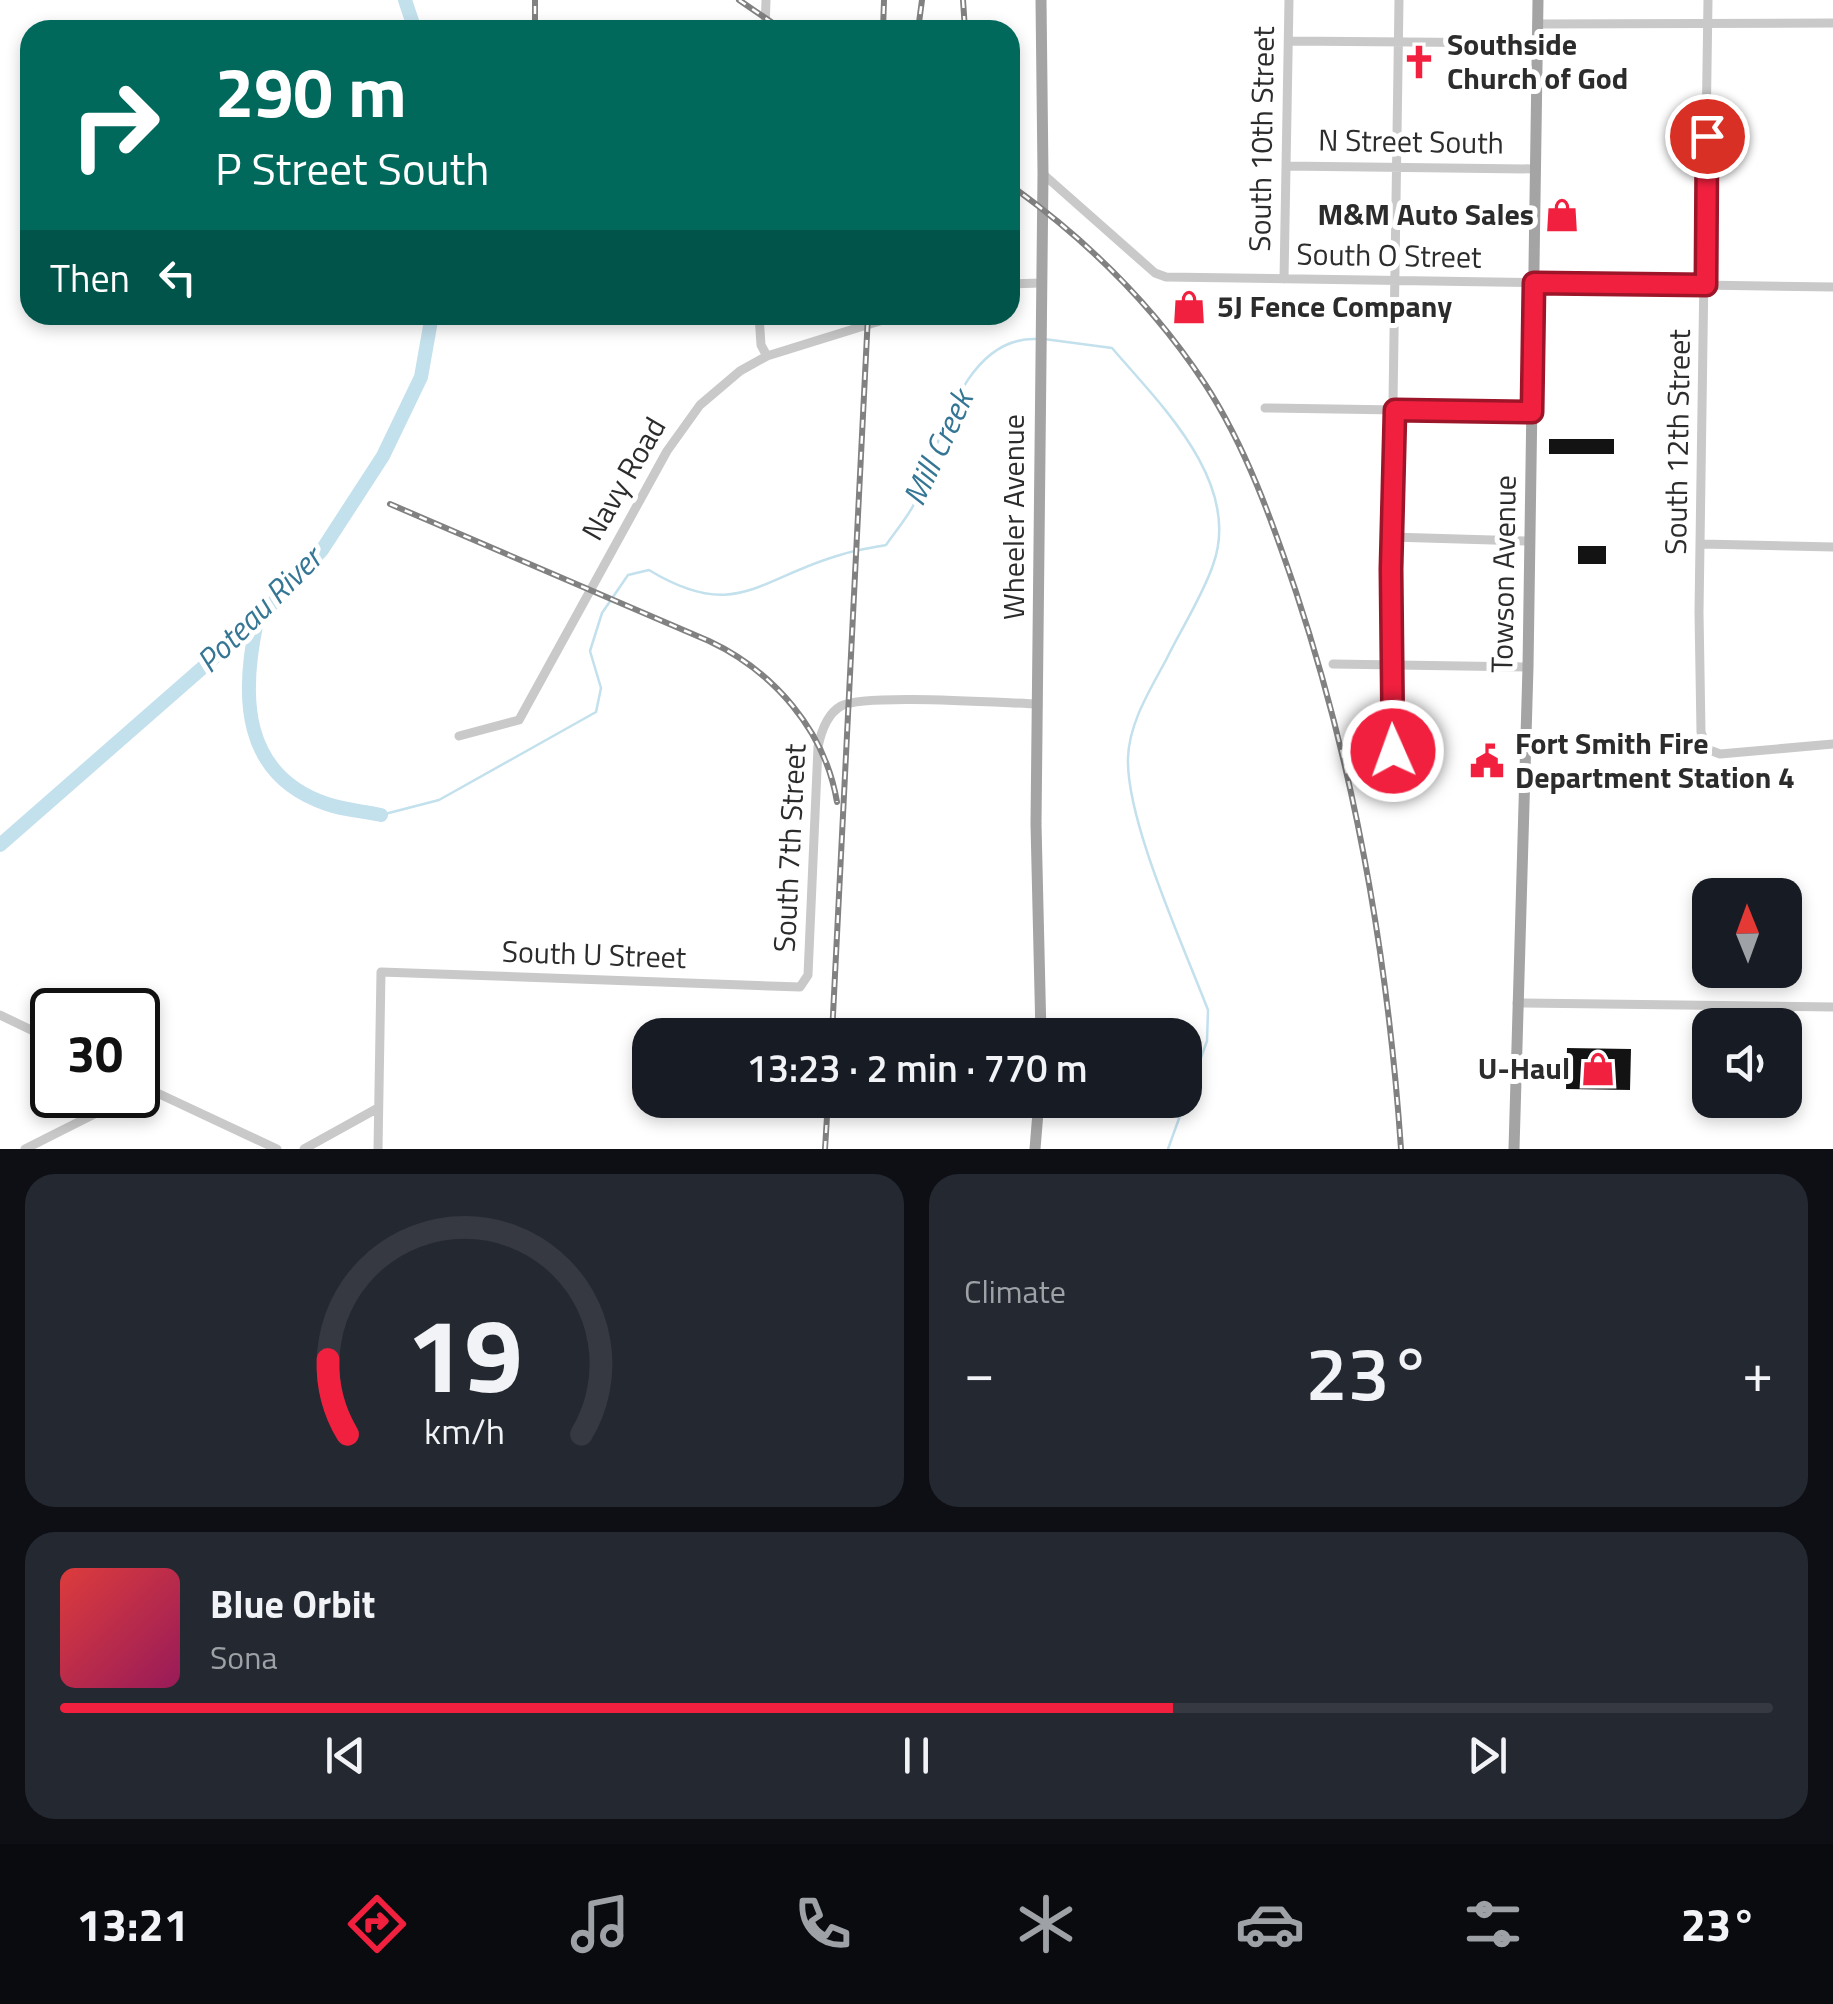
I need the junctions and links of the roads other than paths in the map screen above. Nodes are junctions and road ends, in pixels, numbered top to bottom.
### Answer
1 (1041, 0) edge
2 (1290, 0) edge
3 (1400, 0) edge
4 (1538, 0) edge
5 (1708, 0) edge
6 (1833, 23) edge
7 (1538, 24) junction
8 (1708, 25) junction
9 (1289, 41) junction
10 (1401, 42) junction
11 (1537, 43) junction
12 (1286, 166) junction
13 (1397, 167) junction
14 (1535, 168) junction
15 (1043, 174) junction
16 (1284, 279) junction
17 (1396, 280) junction
18 (1041, 283) junction
19 (1534, 283) junction
20 (1020, 284) edge
21 (1706, 285) junction
22 (1833, 287) edge
23 (760, 325) edge
24 (866, 325) edge
25 (766, 356) junction
26 (1265, 408) dead end
27 (1395, 410) junction
28 (1532, 412) junction
29 (1391, 538) junction
30 (1530, 540) junction
31 (1702, 544) junction
32 (1833, 547) edge
33 (1333, 664) dead end
34 (1390, 664) junction
35 (1528, 667) junction
36 (1038, 704) junction
37 (459, 736) dead end
38 (1833, 744) edge
39 (1393, 751) dead end
40 (804, 985) joint
41 (1517, 1004) junction
42 (1833, 1007) edge
43 (0, 1014) edge
44 (1041, 1018) edge
45 (30, 1029) edge
46 (160, 1098) edge
47 (378, 1108) junction
48 (83, 1118) edge
49 (1038, 1118) edge
50 (25, 1149) edge
51 (277, 1149) edge
52 (304, 1149) edge
53 (378, 1149) edge
54 (1035, 1149) edge
55 (1514, 1149) edge

1 - 15 main road, Wheeler Avenue
2 - 9 street, South 10th Street
3 - 10 street
4 - 7 main road, Towson Avenue
5 - 8 street, South 12th Street
6 - 8 street
7 - 8 street
7 - 11 main road, Towson Avenue
8 - 21 street, South 12th Street
9 - 10 street
9 - 12 street, South 10th Street
10 - 11 street
10 - 13 street
11 - 14 main road, Towson Avenue
12 - 13 street, N Street South
12 - 16 street, South 10th Street
13 - 14 street, N Street South
13 - 17 street
14 - 19 main road, Towson Avenue
15 - 16 street, South O Street
15 - 18 main road, Wheeler Avenue
16 - 17 street, South O Street
17 - 19 street, South O Street
17 - 27 street
18 - 20 street
18 - 36 main road, Wheeler Avenue
19 - 21 street, South O Street
19 - 28 main road, Towson Avenue
21 - 22 street, South O Street
21 - 31 street, South 12th Street
23 - 25 street
24 - 25 street, Navy Road
25 - 37 street, Navy Road
26 - 27 street
27 - 28 street
27 - 29 street
28 - 30 main road, Towson Avenue
29 - 30 street
29 - 34 street
30 - 35 main road, Towson Avenue
31 - 32 street
31 - 38 street, South 12th Street
33 - 34 street
34 - 35 street
34 - 39 street
35 - 41 main road, Towson Avenue
36 - 40 street, South 7th Street
36 - 44 main road, Wheeler Avenue
40 - 47 street, South U Street
41 - 42 street
41 - 55 main road, Towson Avenue
43 - 45 street
46 - 51 street
47 - 52 street
47 - 53 street
48 - 50 street
49 - 54 main road

